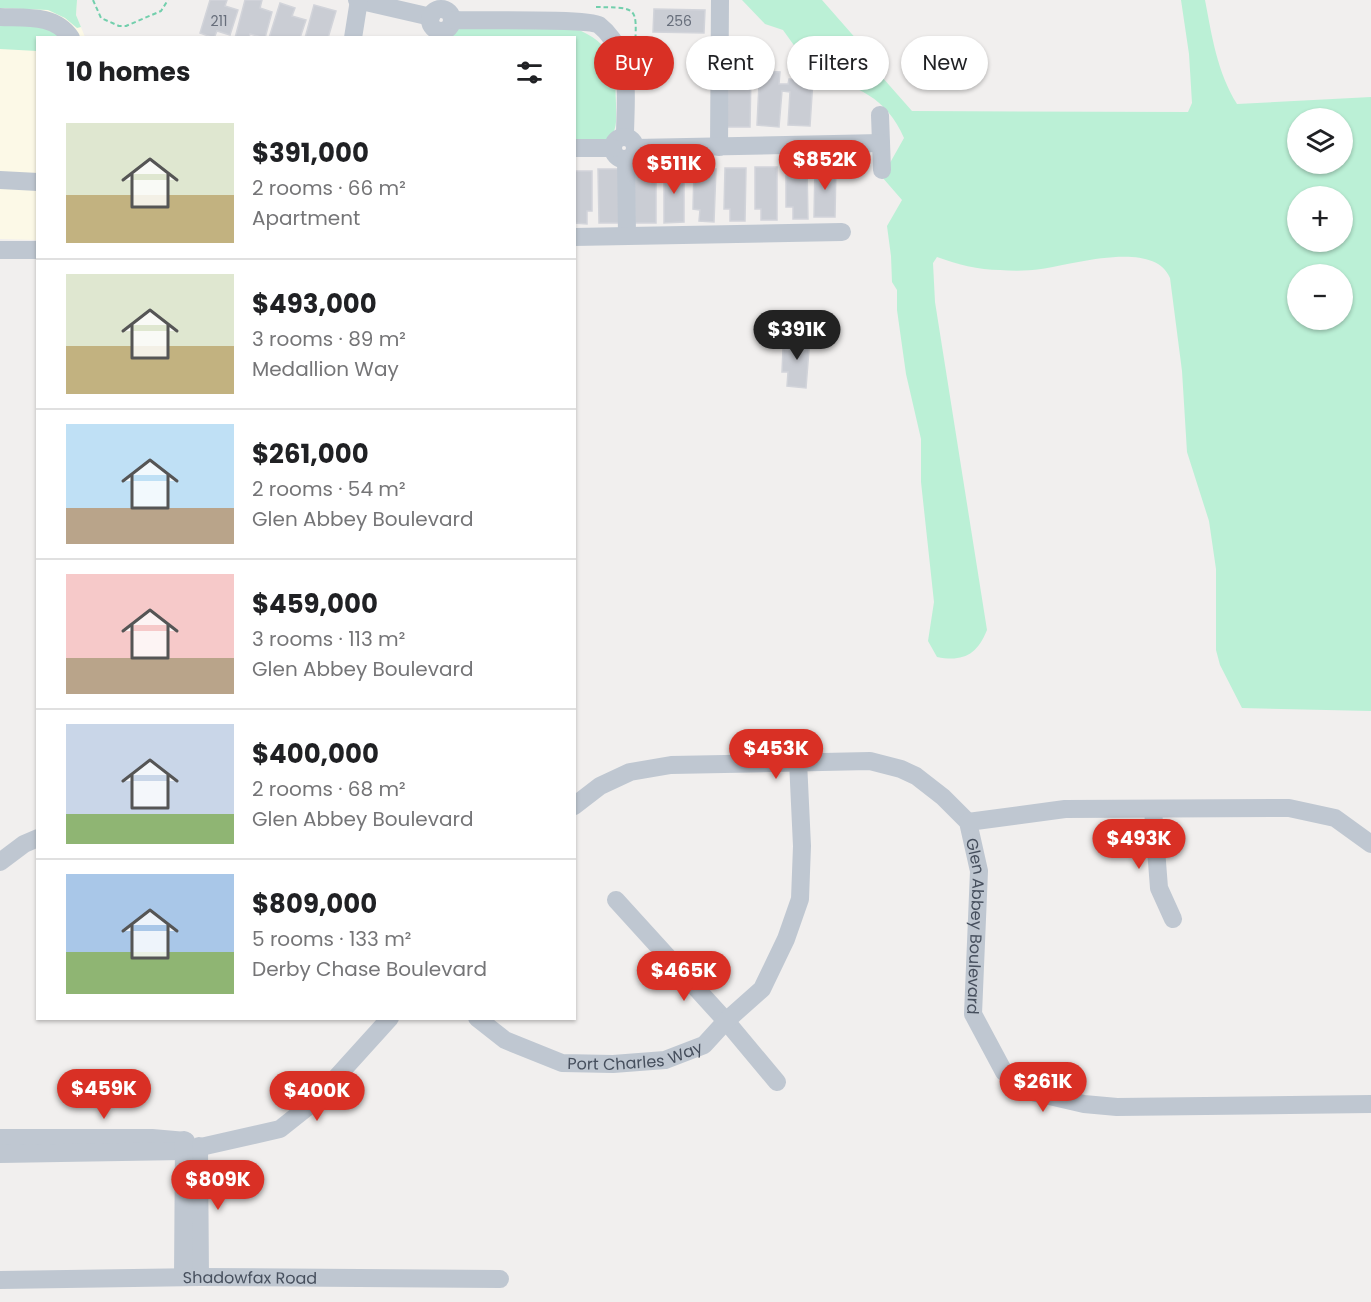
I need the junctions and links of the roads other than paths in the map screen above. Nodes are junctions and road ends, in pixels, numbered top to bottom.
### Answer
1 (358, 0) edge
2 (720, 0) edge
3 (0, 17) edge
4 (442, 19) edge
5 (69, 36) edge
6 (353, 36) edge
7 (879, 115) dead end
8 (881, 143) junction
9 (719, 147) junction
10 (576, 148) edge
11 (625, 148) junction
12 (882, 170) dead end
13 (0, 180) edge
14 (36, 182) edge
15 (842, 232) dead end
16 (627, 236) junction
17 (576, 237) edge
18 (0, 250) edge
19 (36, 250) edge
20 (798, 761) junction
21 (576, 804) edge
22 (1153, 810) junction
23 (968, 822) junction
24 (36, 839) edge
25 (1371, 844) edge
26 (0, 862) edge
27 (616, 900) dead end
28 (1173, 919) dead end
29 (388, 1020) edge
30 (480, 1020) edge
31 (726, 1021) junction
32 (777, 1082) dead end
33 (1371, 1104) edge
34 (0, 1138) edge
35 (189, 1146) junction
36 (0, 1154) edge
37 (192, 1277) junction
38 (500, 1279) dead end
39 (0, 1280) edge

1 - 4 street
1 - 6 street
2 - 9 street
3 - 5 street
4 - 11 street
7 - 8 street
8 - 9 street
8 - 12 street
9 - 11 street
10 - 11 street
11 - 16 street
13 - 14 street
15 - 16 street
16 - 17 street
18 - 19 street
20 - 21 street, Glen Abbey Boulevard
20 - 23 street, Glen Abbey Boulevard
20 - 31 street, Port Charles Way
22 - 23 street
22 - 25 street
22 - 28 street
23 - 33 street, Glen Abbey Boulevard
24 - 26 street
27 - 31 street
29 - 35 street
30 - 31 street, Port Charles Way
31 - 32 street
34 - 35 street
35 - 36 street
35 - 37 street
37 - 38 street, Shadowfax Road
37 - 39 street, Shadowfax Road

